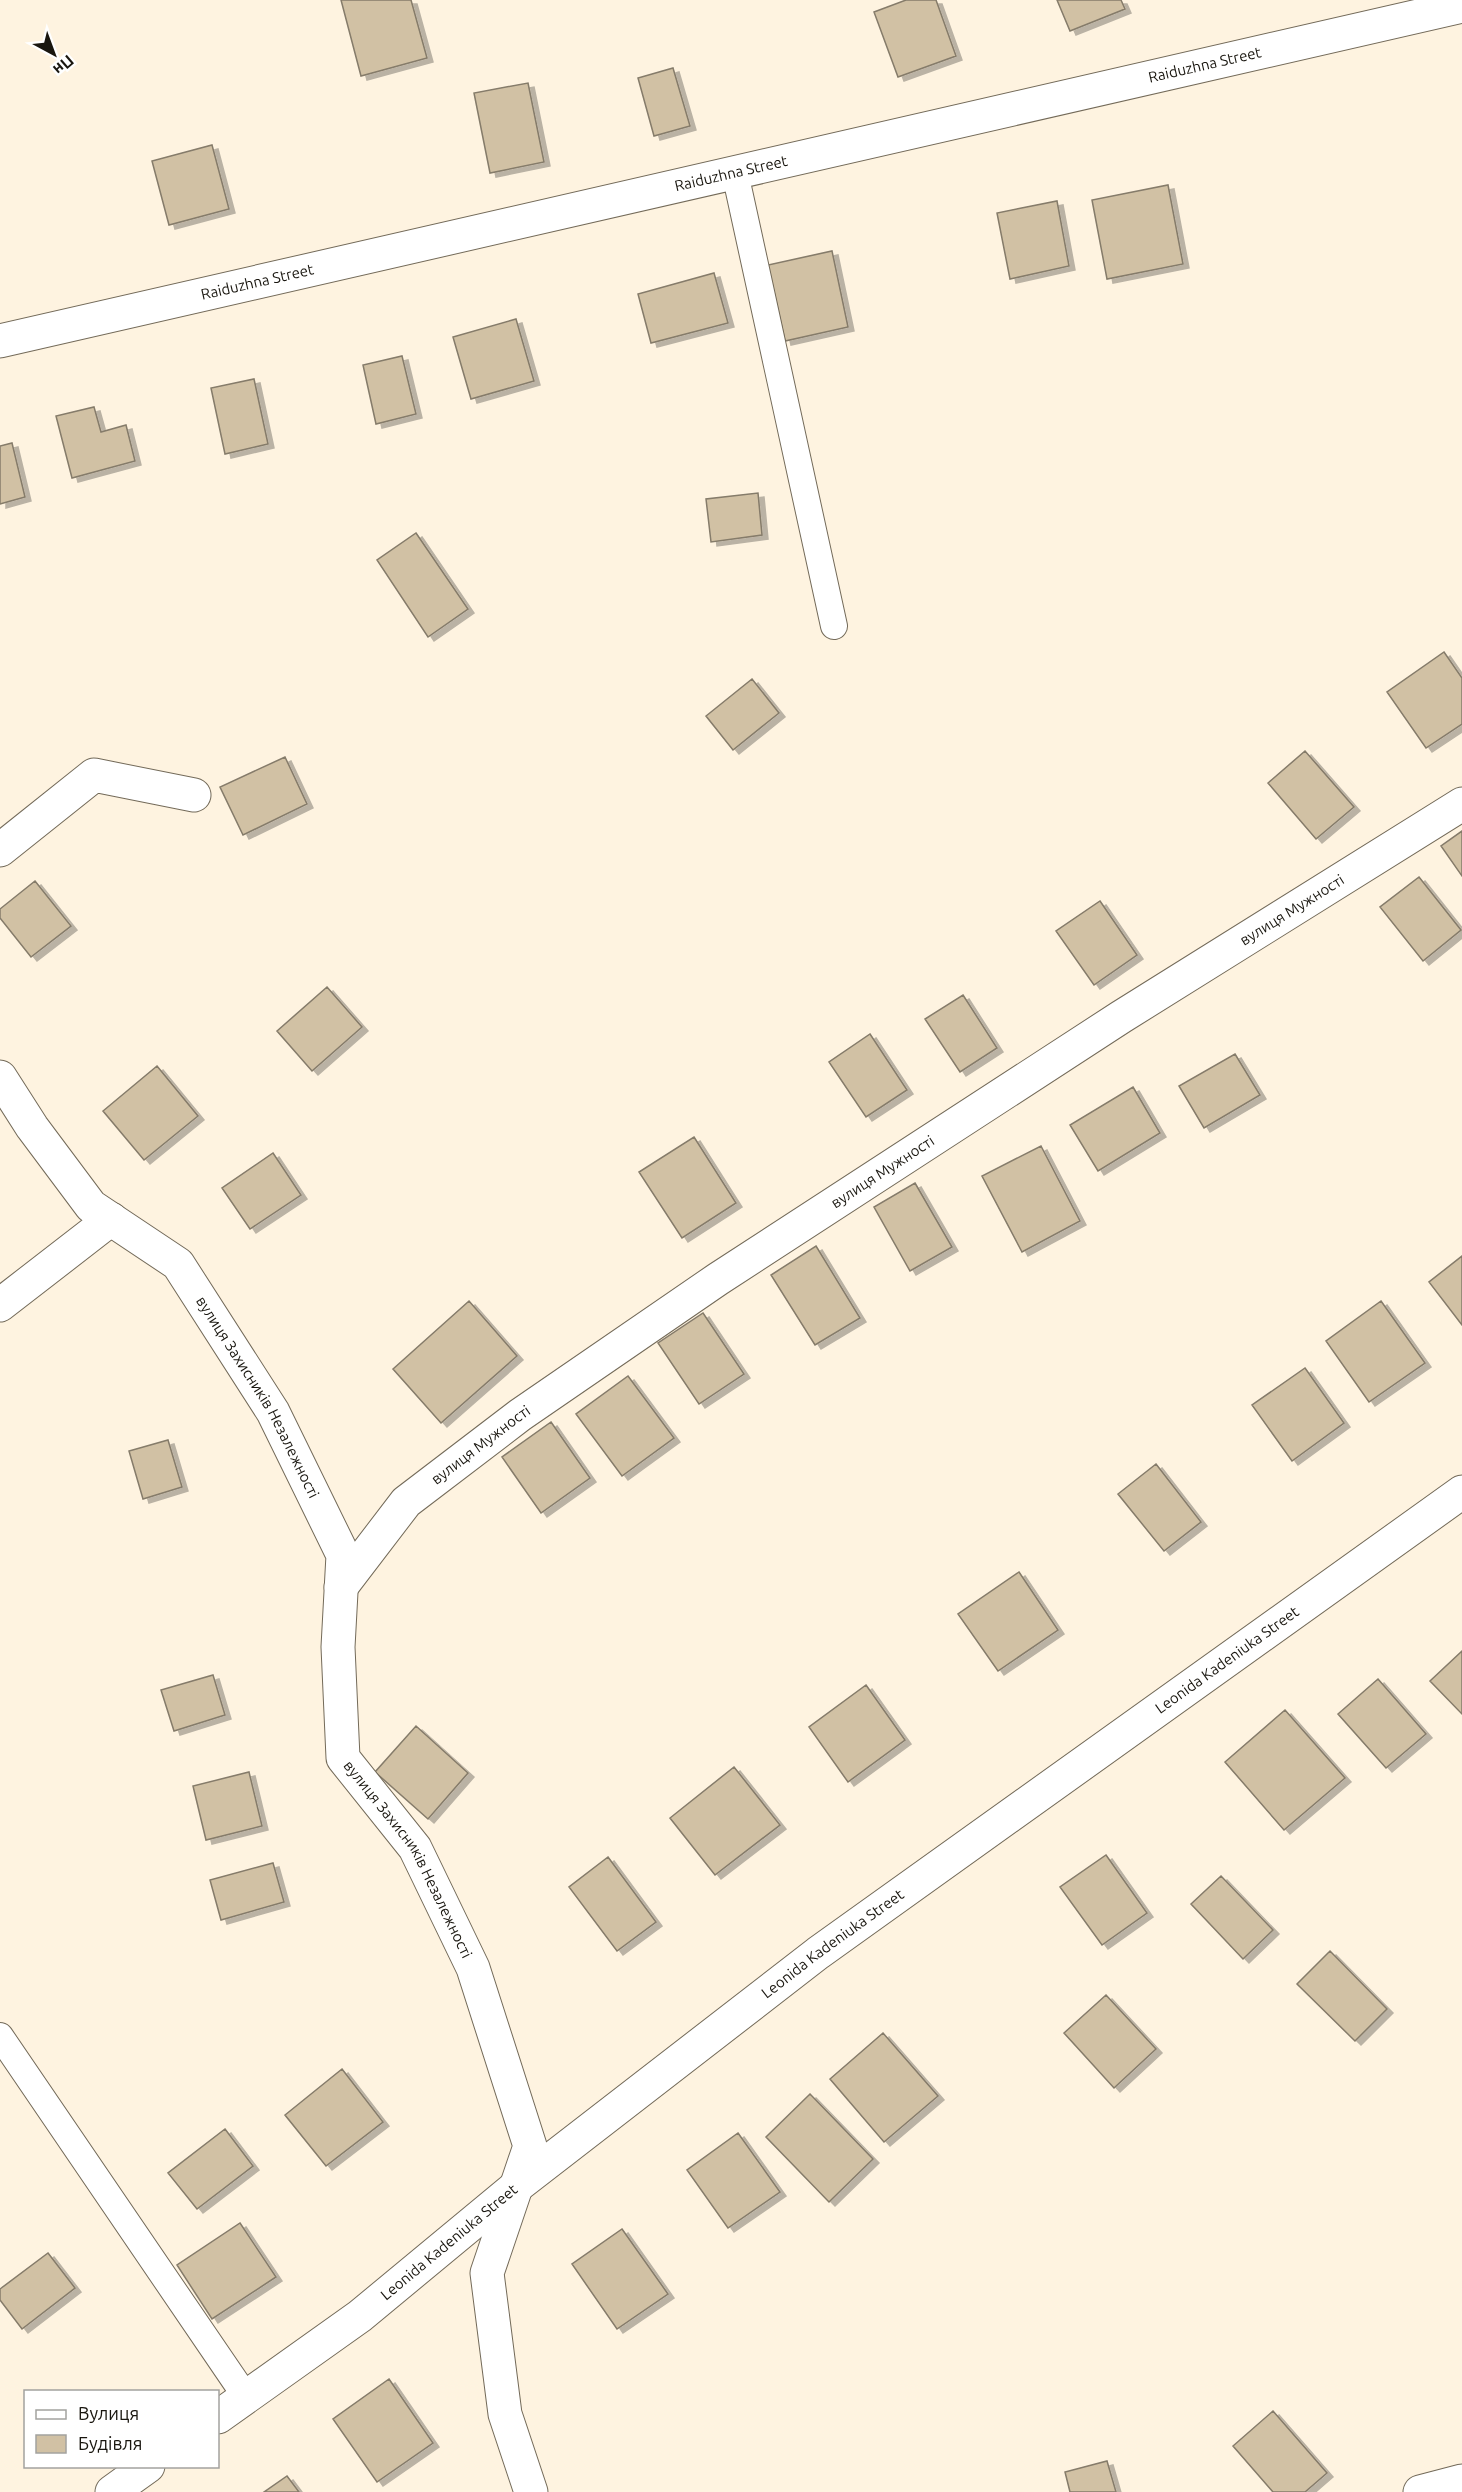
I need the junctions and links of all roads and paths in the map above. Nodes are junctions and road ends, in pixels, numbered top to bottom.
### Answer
1 (1462, 6) edge
2 (735, 173) junction
3 (0, 341) edge
4 (834, 626) dead end
5 (194, 795) dead end
6 (1462, 804) edge
7 (0, 850) edge
8 (0, 1077) edge
9 (111, 1219) junction
10 (0, 1305) edge
11 (1462, 1492) edge
12 (342, 1587) junction
13 (0, 2036) edge
14 (517, 2186) junction
15 (246, 2397) junction
16 (219, 2416) edge
17 (145, 2468) edge
18 (1462, 2481) edge
19 (112, 2492) edge
20 (531, 2492) edge
21 (1420, 2492) edge

1 - 2 street, Raiduzhna Street
2 - 3 street, Raiduzhna Street
2 - 4 lane
5 - 7 street
6 - 12 street, вулиця Мужності
8 - 9 street, вулиця Захисників Незалежності
9 - 10 street
9 - 12 street, вулиця Захисників Незалежності
11 - 14 street, Leonida Kadeniuka Street
12 - 14 street, вулиця Захисників Незалежності
13 - 15 lane
14 - 15 street, Leonida Kadeniuka Street
14 - 20 street, вулиця Захисників Незалежності
15 - 16 street, Leonida Kadeniuka Street
17 - 19 street
18 - 21 street

